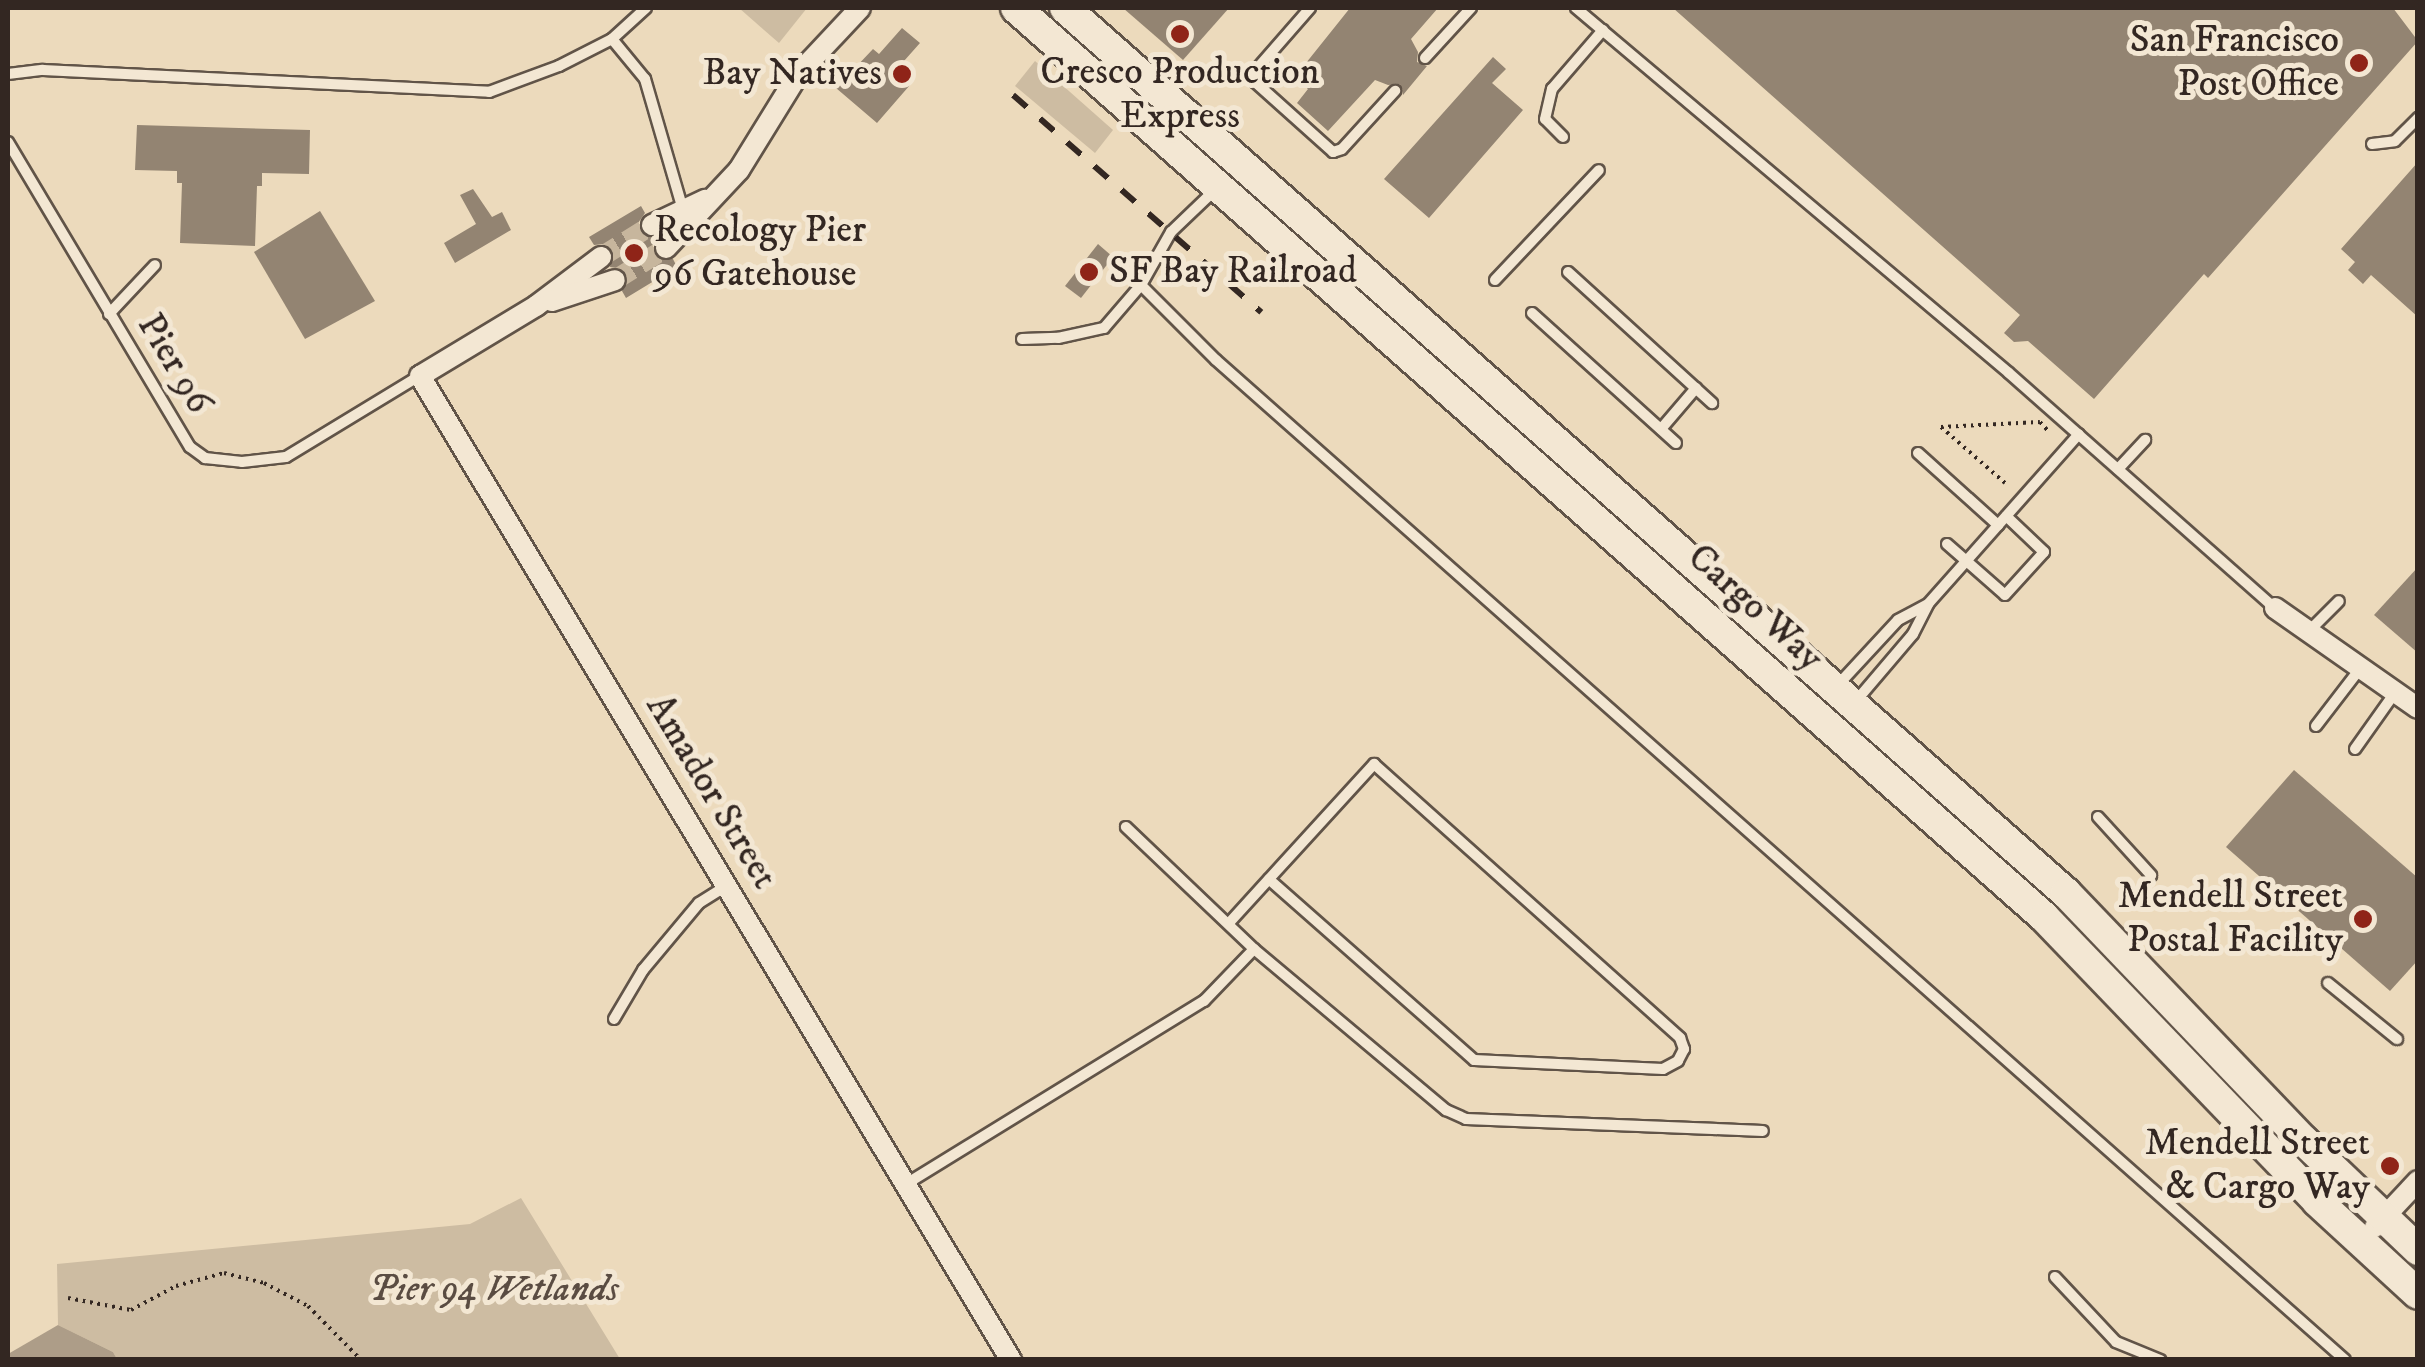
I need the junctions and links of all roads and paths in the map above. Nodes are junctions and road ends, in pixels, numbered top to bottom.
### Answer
1 (646, 8) edge
2 (860, 8) edge
3 (1016, 8) edge
4 (1065, 8) edge
5 (1310, 8) edge
6 (1471, 8) edge
7 (1576, 8) edge
8 (1603, 30) junction
9 (612, 39) junction
10 (1425, 58) dead end
11 (8, 74) edge
12 (1395, 92) dead end
13 (2418, 118) edge
14 (2407, 130) junction
15 (1563, 137) dead end
16 (2418, 140) edge
17 (8, 142) edge
18 (2372, 144) dead end
19 (1241, 164) junction
20 (1600, 170) dead end
21 (1219, 186) junction
22 (716, 194) junction
23 (683, 210) junction
24 (652, 225) tunnel mouth
25 (666, 248) tunnel mouth
26 (601, 257) tunnel mouth
27 (155, 264) dead end
28 (1568, 272) dead end
29 (615, 280) tunnel mouth
30 (1495, 280) dead end
31 (1140, 285) junction
32 (536, 306) junction
33 (1532, 313) dead end
34 (109, 314) junction
35 (1022, 340) dead end
36 (420, 376) junction
37 (1696, 388) junction
38 (1712, 403) dead end
39 (1661, 430) junction
40 (2048, 432) dead end
41 (2079, 434) junction
42 (2144, 440) dead end
43 (1676, 444) dead end
44 (1918, 453) dead end
45 (2118, 469) junction
46 (2005, 483) dead end
47 (2002, 521) junction
48 (1946, 544) dead end
49 (1967, 561) junction
50 (2339, 601) dead end
51 (1928, 604) junction
52 (2275, 608) joint
53 (2309, 631) junction
54 (2359, 670) junction
55 (2394, 694) junction
56 (1844, 696) junction
57 (2418, 708) edge
58 (1820, 720) junction
59 (2316, 726) dead end
60 (2355, 749) dead end
61 (2098, 817) dead end
62 (1126, 826) dead end
63 (2151, 875) dead end
64 (1270, 879) junction
65 (727, 886) junction
66 (1229, 923) junction
67 (1254, 949) junction
68 (2328, 983) dead end
69 (614, 1020) dead end
70 (2397, 1040) dead end
71 (1763, 1131) dead end
72 (2418, 1181) edge
73 (906, 1184) junction
74 (2383, 1219) junction
75 (2360, 1242) junction
76 (2418, 1250) edge
77 (2055, 1277) dead end
78 (2418, 1294) edge
79 (68, 1298) dead end
80 (361, 1360) edge
81 (1011, 1360) edge
82 (2160, 1360) edge
83 (2345, 1360) edge

1 - 9 lane
2 - 22 street
3 - 21 main road, Cargo Way
4 - 19 main road, Cargo Way
5 - 12 lane
6 - 10 lane
7 - 8 lane
8 - 15 lane
8 - 41 lane
9 - 11 lane
9 - 23 lane
13 - 14 lane
14 - 16 lane
14 - 18 lane
17 - 34 lane, Pier 96
19 - 21 lane
19 - 56 main road, Cargo Way
20 - 30 lane
21 - 31 lane
21 - 58 main road, Cargo Way
22 - 23 street
22 - 25 street
23 - 24 street
26 - 32 street
27 - 34 lane
28 - 37 lane
29 - 32 street
31 - 35 lane
31 - 83 lane
32 - 36 street
33 - 39 lane
34 - 36 lane, Pier 96
36 - 65 street, Amador Street
37 - 38 lane
37 - 39 lane
39 - 43 lane
40 - 46 path
41 - 45 lane
41 - 47 lane
42 - 45 lane
44 - 47 lane
45 - 52 lane
47 - 49 lane
47 - 49 lane
48 - 49 lane
49 - 51 lane
50 - 53 lane
51 - 56 lane
51 - 56 lane
52 - 53 street
53 - 54 street
54 - 55 street
54 - 59 lane
55 - 57 street
55 - 60 lane
56 - 58 lane
56 - 58 lane
56 - 74 main road, Cargo Way
58 - 75 main road, Cargo Way
61 - 63 lane
62 - 66 lane
64 - 64 lane
64 - 66 lane
65 - 69 lane
65 - 73 street, Amador Street
66 - 67 lane
67 - 71 lane
67 - 73 lane
68 - 70 lane
72 - 74 street
73 - 81 street, Amador Street
74 - 75 street
74 - 76 main road, Cargo Way
75 - 78 main road, Cargo Way
77 - 82 lane
79 - 80 path

